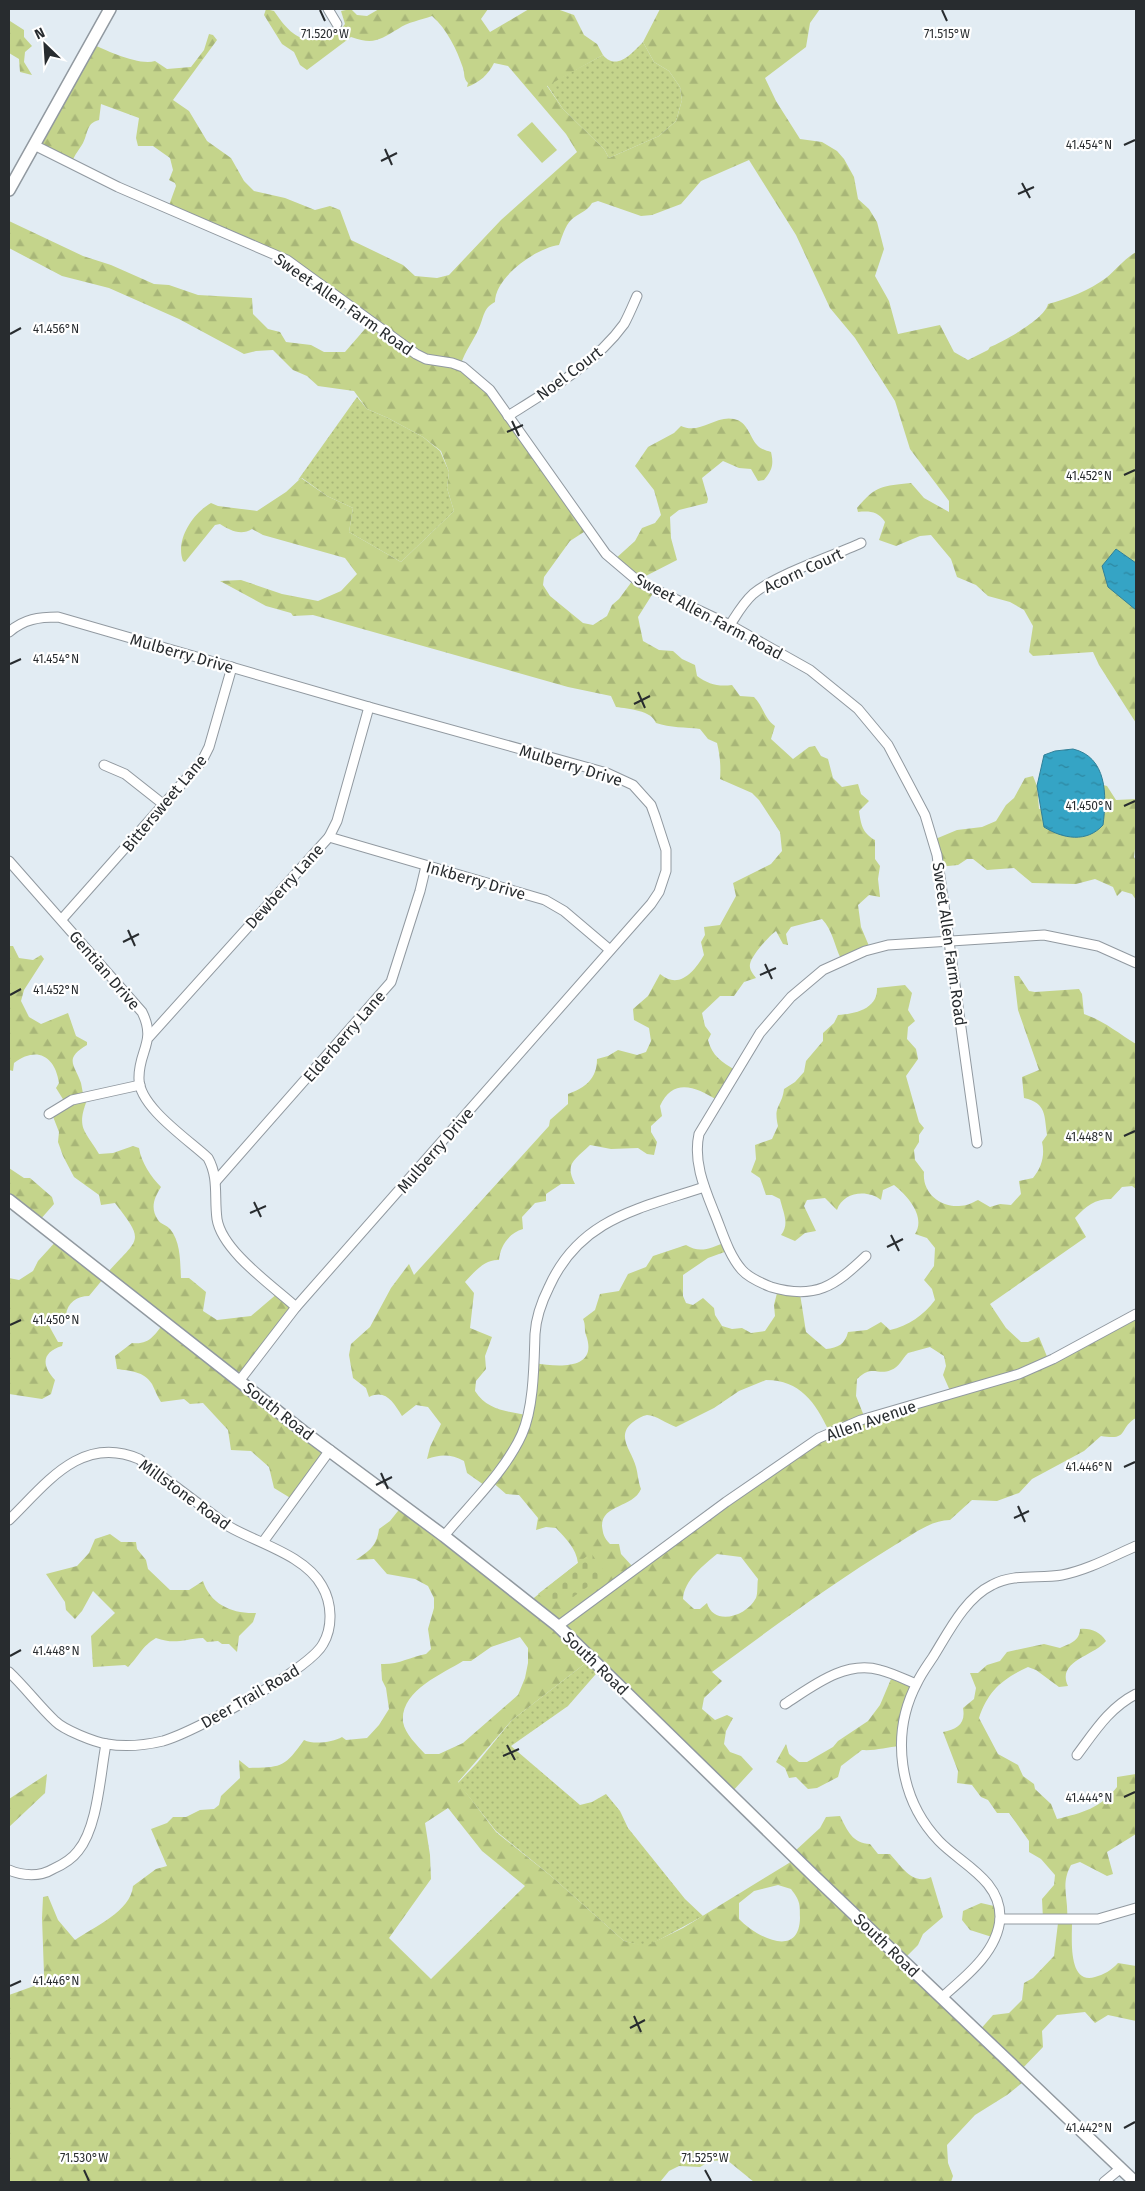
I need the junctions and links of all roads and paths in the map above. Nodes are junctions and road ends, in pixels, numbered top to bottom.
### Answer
1 (110, 9) edge
2 (328, 9) edge
3 (337, 24) dead end
4 (34, 145) junction
5 (9, 190) edge
6 (637, 296) dead end
7 (508, 416) junction
8 (861, 544) dead end
9 (730, 625) junction
10 (9, 632) edge
11 (232, 667) junction
12 (369, 707) junction
13 (104, 765) dead end
14 (163, 804) junction
15 (329, 837) junction
16 (9, 861) edge
17 (426, 866) junction
18 (62, 919) junction
19 (947, 941) junction
20 (610, 950) junction
21 (1136, 963) edge
22 (149, 1037) junction
23 (140, 1085) junction
24 (49, 1114) dead end
25 (977, 1143) dead end
26 (216, 1181) junction
27 (704, 1187) junction
28 (9, 1200) edge
29 (866, 1256) dead end
30 (296, 1307) junction
31 (1136, 1314) edge
32 (240, 1380) junction
33 (330, 1450) junction
34 (9, 1520) edge
35 (444, 1536) junction
36 (263, 1542) junction
37 (1136, 1546) edge
38 (558, 1626) junction
39 (9, 1672) edge
40 (916, 1684) junction
41 (1136, 1694) edge
42 (785, 1704) dead end
43 (106, 1744) junction
44 (1077, 1755) dead end
45 (9, 1870) edge
46 (1136, 1908) edge
47 (1000, 1919) junction
48 (941, 1998) junction
49 (1121, 2168) junction
50 (1104, 2182) edge
51 (1135, 2182) edge

1 - 4 street
2 - 3 street
4 - 5 street
4 - 7 street, Sweet Allen Farm Road
6 - 7 street, Noel Court
7 - 9 street, Sweet Allen Farm Road
8 - 9 street, Acorn Court
9 - 19 street, Sweet Allen Farm Road
10 - 11 street, Mulberry Drive
11 - 12 street, Mulberry Drive
11 - 14 street, Bittersweet Lane
12 - 15 street, Dewberry Lane
12 - 20 street, Mulberry Drive
13 - 14 street
14 - 18 street, Bittersweet Lane
15 - 17 street, Inkberry Drive
15 - 22 street, Dewberry Lane
16 - 18 street, Gentian Drive
17 - 20 street, Inkberry Drive
17 - 26 street, Elderberry Lane
18 - 22 street, Gentian Drive
19 - 21 street
19 - 25 street, Sweet Allen Farm Road
19 - 27 street
20 - 30 street, Mulberry Drive
22 - 23 street, Gentian Drive
23 - 24 street
23 - 26 street
26 - 30 street
27 - 29 street
27 - 35 street
28 - 32 street, South Road
30 - 32 street, Mulberry Drive
31 - 38 street, Allen Avenue
32 - 33 street, South Road
33 - 35 street, South Road
33 - 36 street
34 - 36 street, Millstone Road
35 - 38 street, South Road
36 - 43 street, Deer Trail Road
37 - 40 street
38 - 48 street, South Road
39 - 43 street, Deer Trail Road
40 - 42 street
40 - 47 street
41 - 44 street
43 - 45 street
46 - 47 street
47 - 48 street
48 - 49 street, South Road
49 - 50 street
49 - 51 street, South Road

